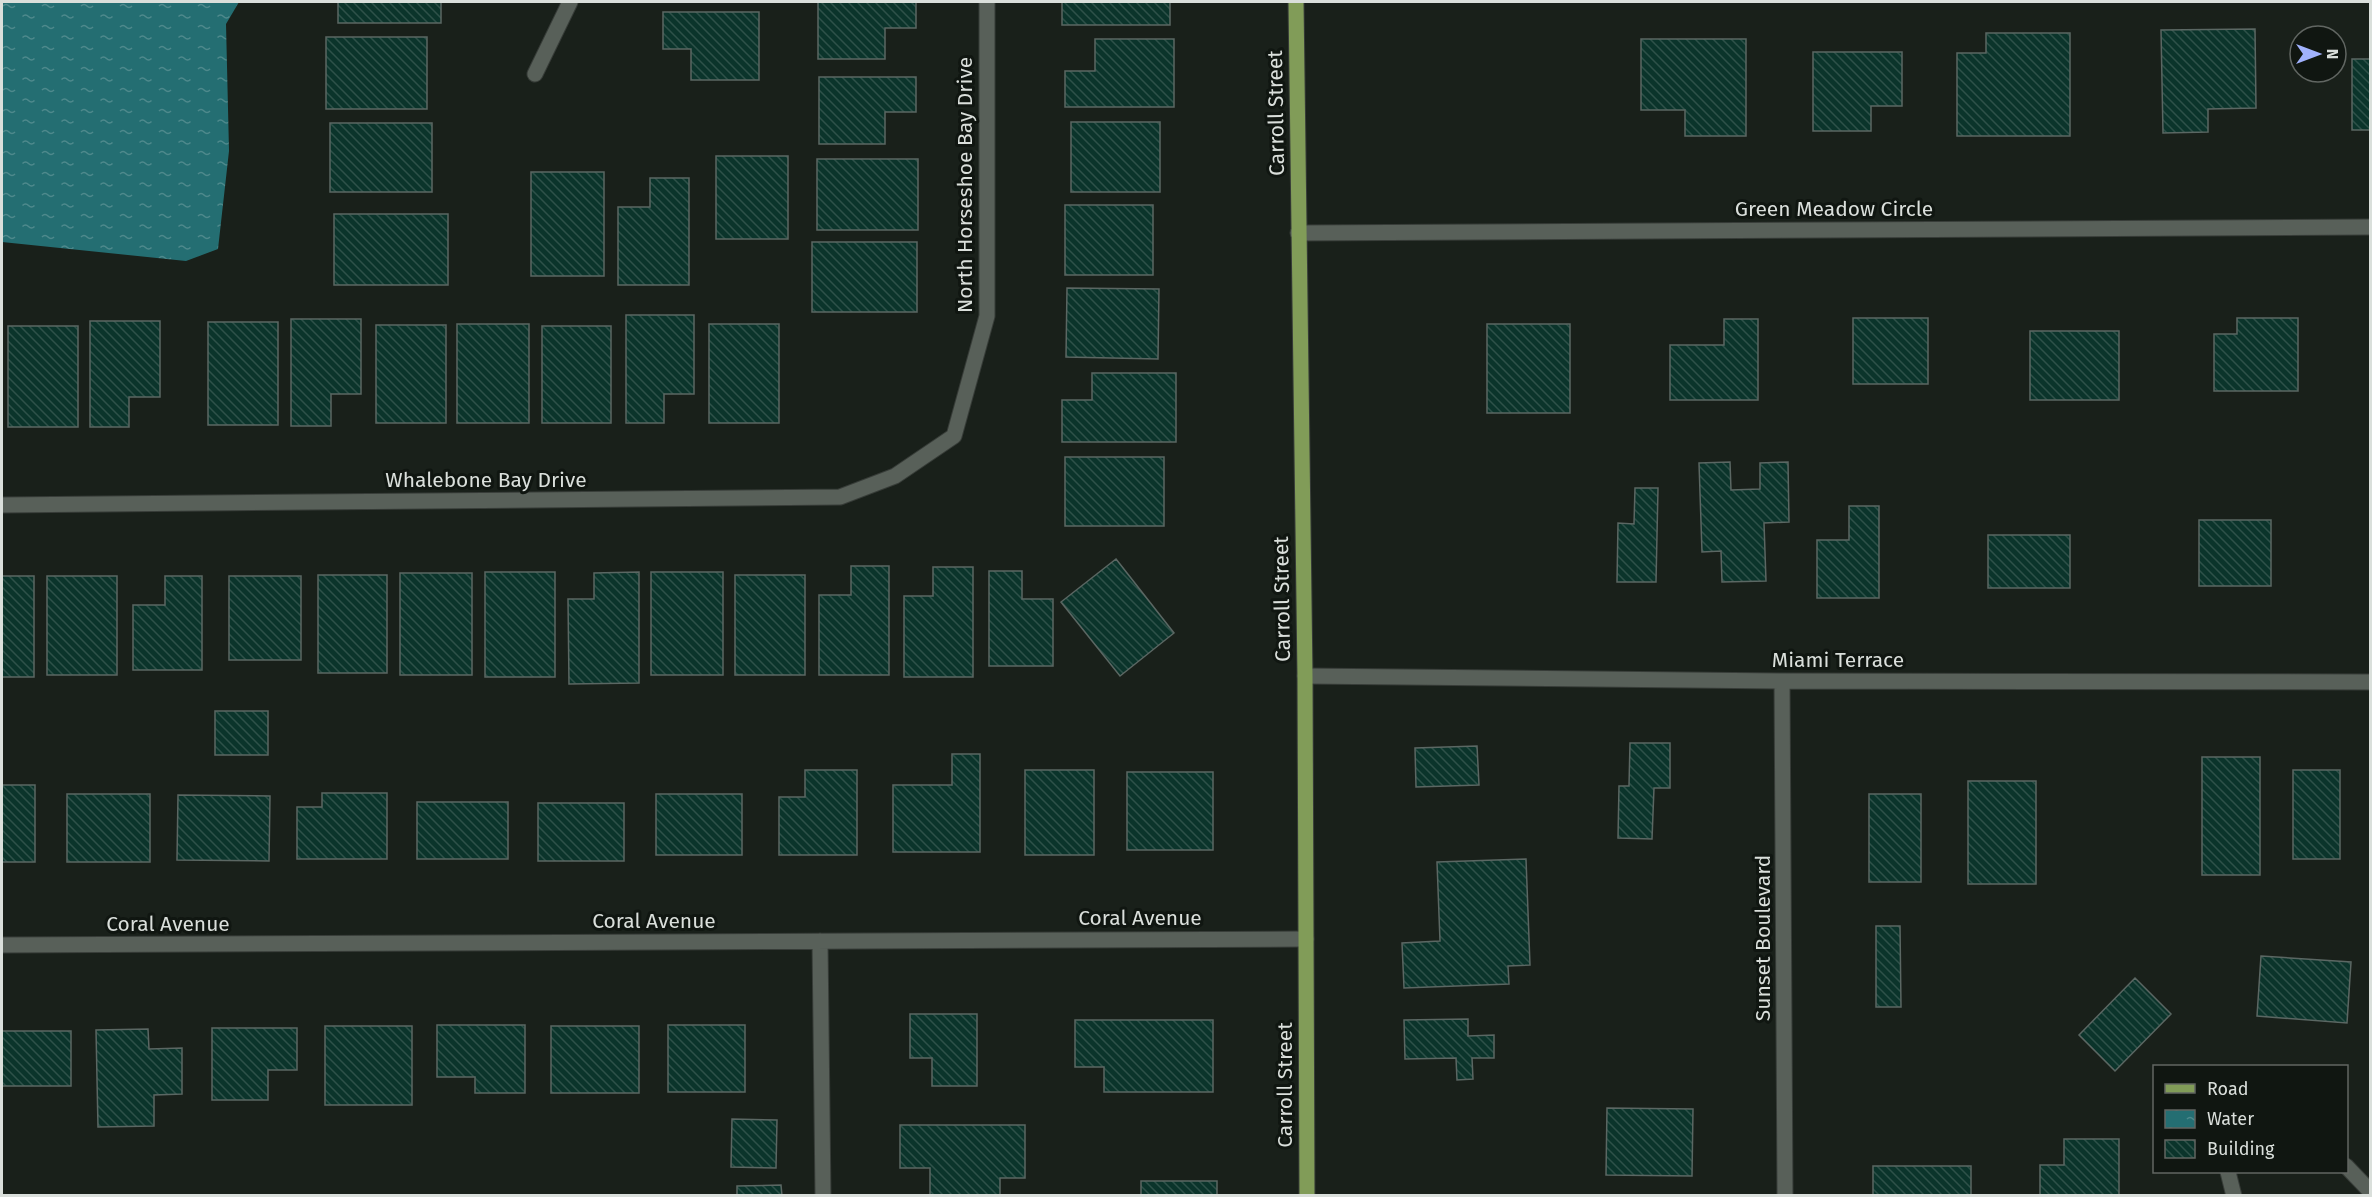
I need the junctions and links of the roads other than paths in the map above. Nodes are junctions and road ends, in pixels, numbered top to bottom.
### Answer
1 (570, 2) edge
2 (987, 2) edge
3 (1296, 2) edge
4 (535, 74) dead end
5 (2370, 227) edge
6 (1299, 233) junction
7 (954, 436) joint
8 (2, 505) edge
9 (1305, 676) junction
10 (1782, 681) junction
11 (2370, 682) edge
12 (1306, 939) junction
13 (820, 941) junction
14 (2, 945) edge
15 (2348, 1168) edge
16 (2228, 1173) edge
17 (2370, 1191) edge
18 (823, 1196) edge
19 (1307, 1196) edge
20 (1785, 1196) edge
21 (2234, 1196) edge

1 - 4 street
2 - 7 street, North Horseshoe Bay Drive
3 - 6 main road, Carroll Street
5 - 6 street, Green Meadow Circle
6 - 9 main road, Carroll Street
7 - 8 street, Whalebone Bay Drive
9 - 10 street, Miami Terrace
9 - 12 main road, Carroll Street
10 - 11 street, Miami Terrace
10 - 20 street, Sunset Boulevard
12 - 13 street, Coral Avenue
12 - 19 main road, Carroll Street
13 - 14 street, Coral Avenue
13 - 18 street
15 - 17 street
16 - 21 street

